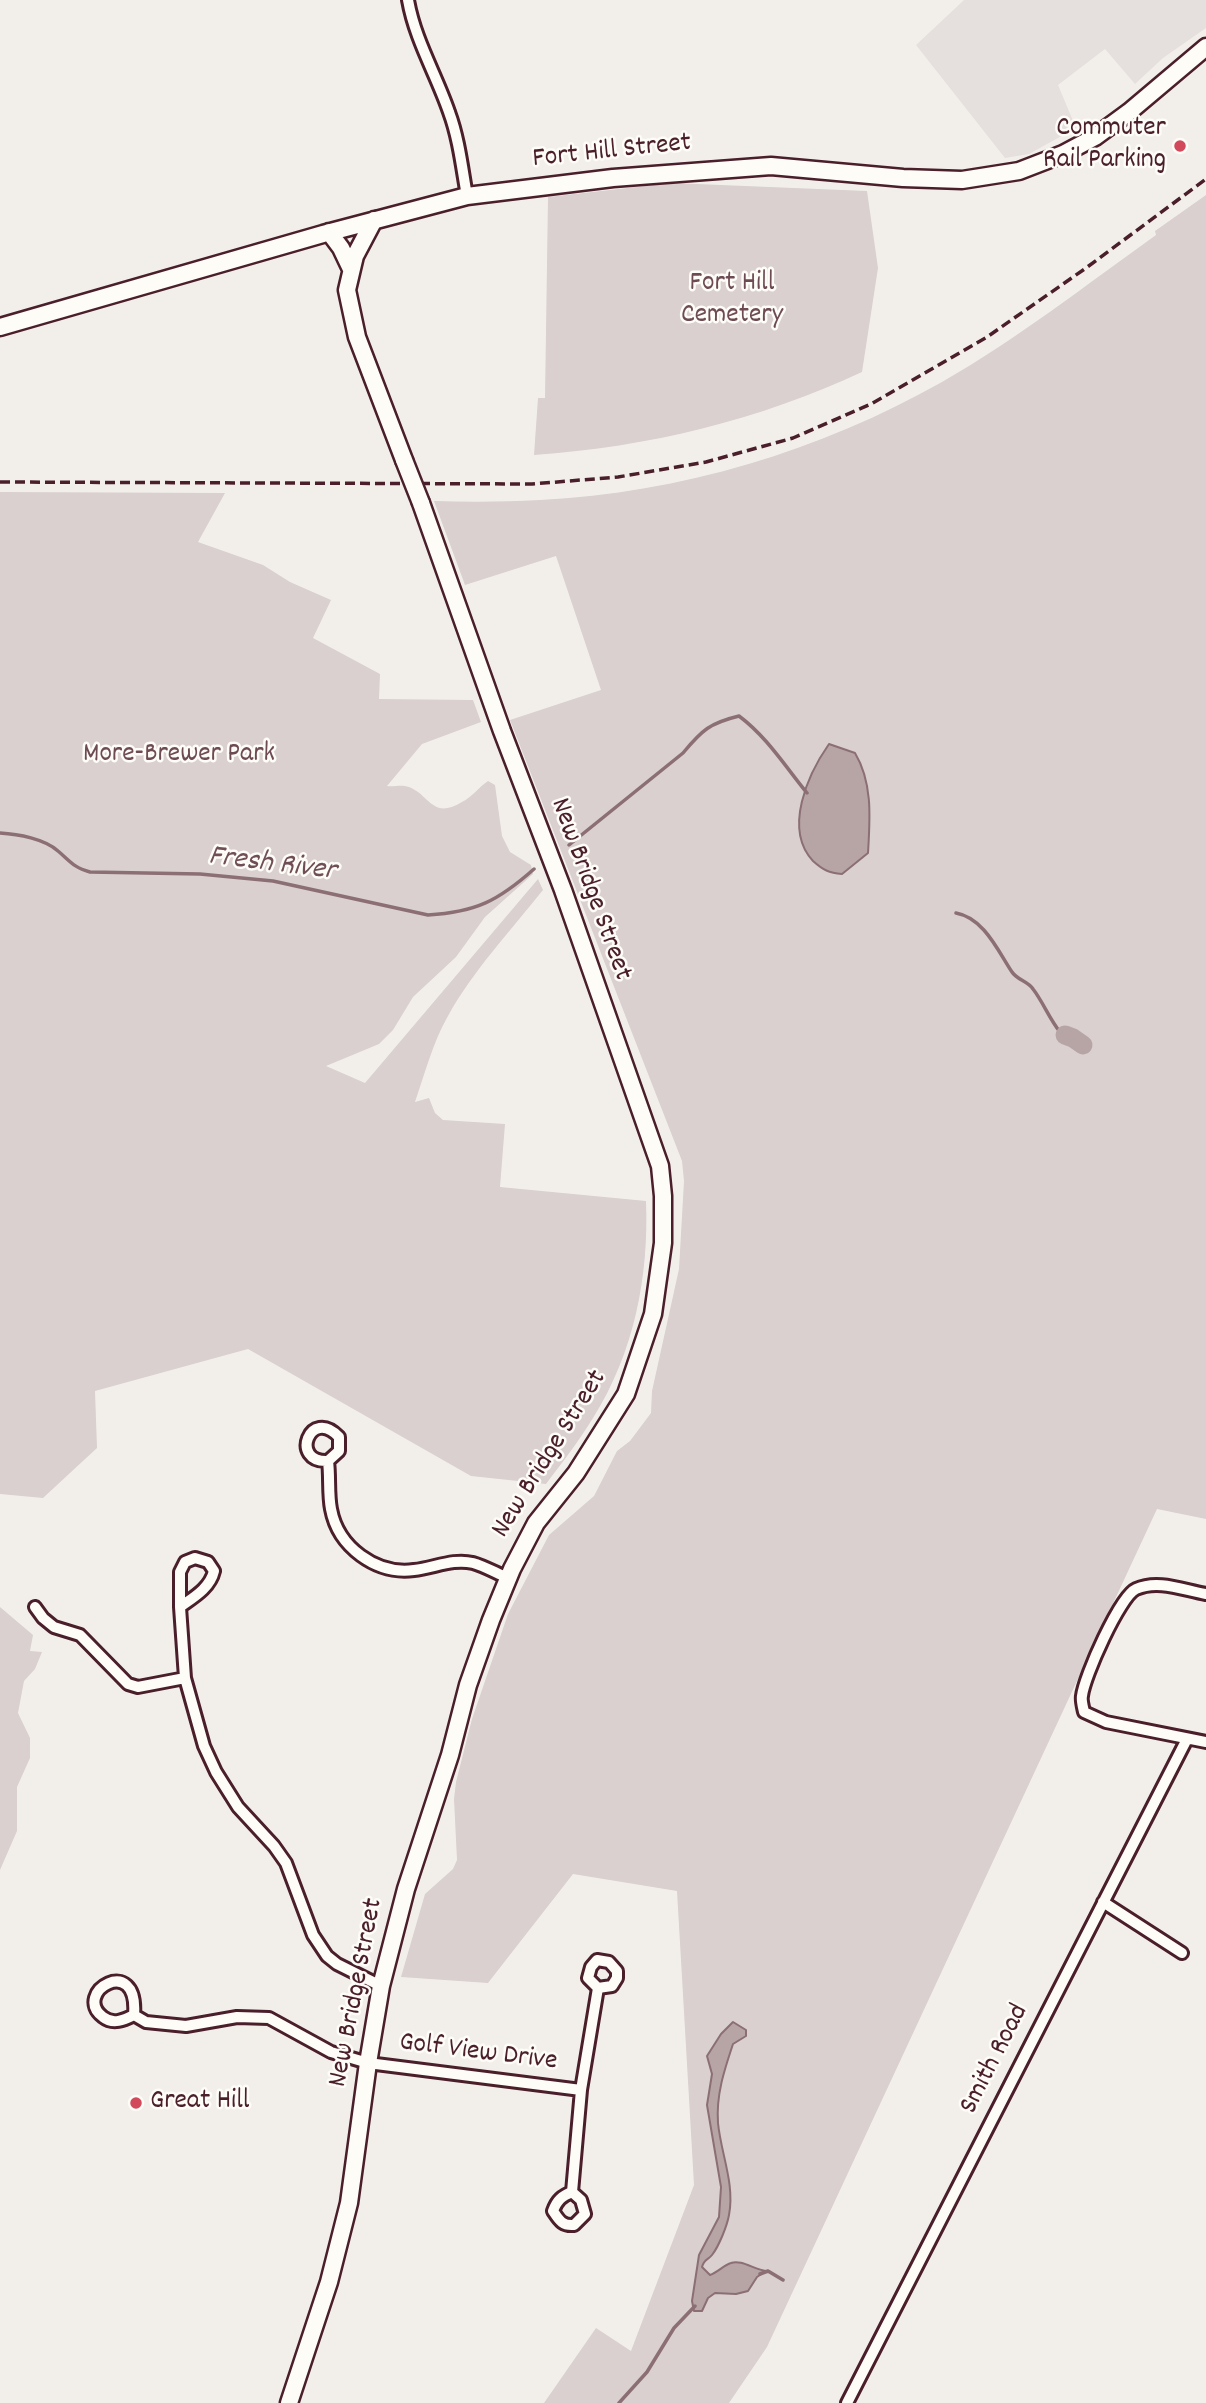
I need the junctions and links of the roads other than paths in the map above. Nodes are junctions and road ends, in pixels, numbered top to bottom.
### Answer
1 (408, 0) edge
2 (1206, 47) edge
3 (467, 197) junction
4 (373, 220) junction
5 (329, 232) junction
6 (351, 269) junction
7 (0, 327) edge
8 (328, 1461) dead end
9 (508, 1578) junction
10 (1206, 1594) edge
11 (35, 1607) dead end
12 (180, 1607) dead end
13 (185, 1678) junction
14 (1187, 1739) junction
15 (1206, 1742) edge
16 (1102, 1902) junction
17 (1182, 1953) dead end
18 (381, 1986) junction
19 (598, 1988) dead end
20 (134, 2015) dead end
21 (368, 2063) junction
22 (582, 2090) junction
23 (572, 2192) dead end
24 (289, 2403) edge
25 (846, 2403) edge

1 - 3 street
2 - 3 street, Fort Hill Street
3 - 4 street, Fort Hill Street
4 - 5 street, Fort Hill Street
4 - 6 street, New Bridge Street
5 - 6 street
5 - 7 street, Fort Hill Street
6 - 9 street, New Bridge Street, bridge
8 - 9 street
9 - 18 street, New Bridge Street
10 - 14 street
11 - 13 street
12 - 13 street
13 - 18 street
14 - 15 street
14 - 16 street, Smith Road
16 - 17 street
16 - 25 street, Smith Road
18 - 21 street, New Bridge Street
19 - 22 street, Golf View Drive
20 - 21 street, Golf View Drive
21 - 22 street, Golf View Drive
21 - 24 street, New Bridge Street
22 - 23 street, Golf View Drive

